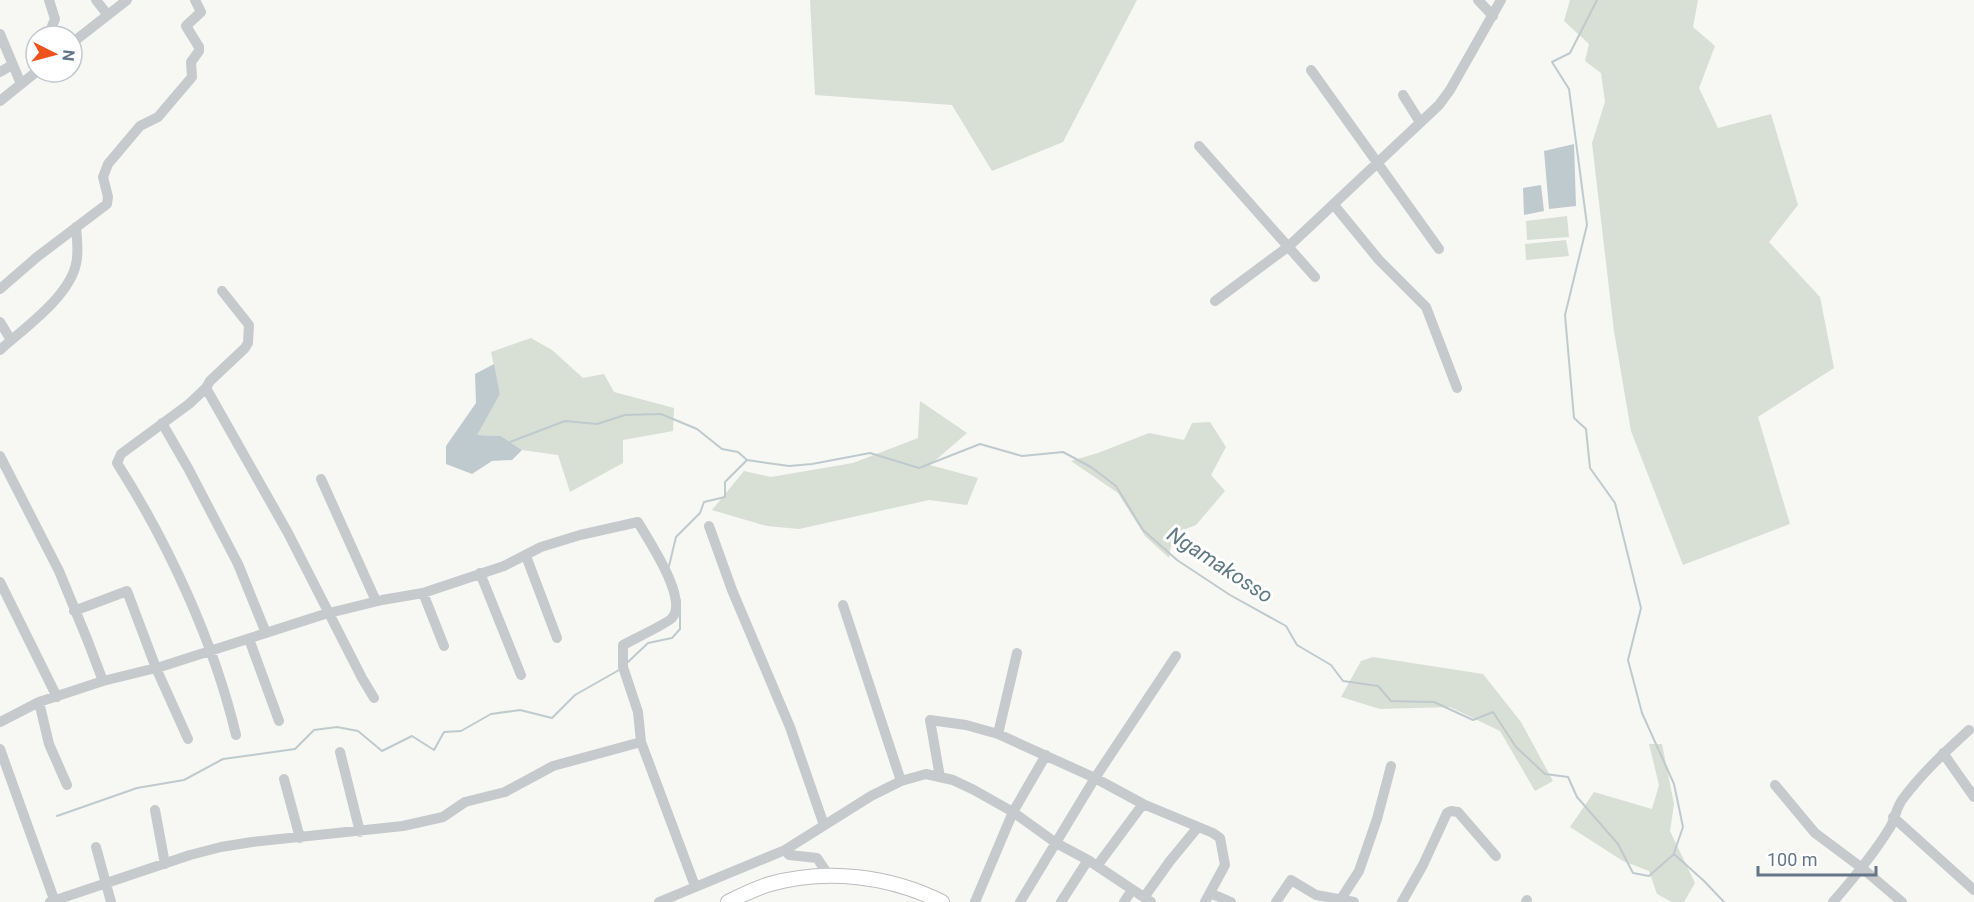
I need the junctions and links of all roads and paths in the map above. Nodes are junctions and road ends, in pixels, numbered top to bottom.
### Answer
1 (49, 0) edge
2 (96, 0) edge
3 (127, 0) edge
4 (195, 0) edge
5 (1478, 0) edge
6 (1501, 0) edge
7 (107, 14) junction
8 (1493, 16) junction
9 (53, 24) edge
10 (84, 33) edge
11 (0, 34) edge
12 (12, 65) junction
13 (1311, 70) dead end
14 (0, 72) edge
15 (24, 82) edge
16 (21, 84) junction
17 (1403, 95) dead end
18 (0, 101) edge
19 (1420, 122) junction
20 (1199, 146) dead end
21 (1378, 162) junction
22 (1334, 205) junction
23 (76, 227) junction
24 (1289, 246) junction
25 (1439, 249) dead end
26 (1315, 277) dead end
27 (0, 289) edge
28 (222, 291) dead end
29 (1215, 301) dead end
30 (0, 322) edge
31 (11, 340) junction
32 (0, 350) edge
33 (206, 388) junction
34 (1457, 388) dead end
35 (162, 423) junction
36 (0, 456) edge
37 (321, 479) dead end
38 (709, 526) dead end
39 (526, 556) junction
40 (480, 573) junction
41 (0, 582) edge
42 (423, 593) junction
43 (376, 601) junction
44 (843, 605) dead end
45 (74, 610) junction
46 (329, 613) junction
47 (266, 633) junction
48 (557, 638) dead end
49 (249, 639) junction
50 (444, 646) dead end
51 (211, 651) junction
52 (1017, 653) dead end
53 (1176, 656) dead end
54 (156, 668) junction
55 (521, 675) dead end
56 (103, 681) junction
57 (57, 697) junction
58 (374, 698) dead end
59 (39, 702) junction
60 (2, 717) edge
61 (279, 721) dead end
62 (1969, 730) dead end
63 (998, 734) junction
64 (236, 735) dead end
65 (188, 739) dead end
66 (641, 742) junction
67 (0, 749) edge
68 (340, 752) dead end
69 (1943, 753) junction
70 (1046, 755) junction
71 (1391, 766) dead end
72 (940, 777) junction
73 (1095, 778) junction
74 (284, 779) dead end
75 (901, 781) junction
76 (67, 785) dead end
77 (1774, 785) dead end
78 (1974, 797) edge
79 (1143, 804) junction
80 (155, 810) dead end
81 (1012, 812) junction
82 (1893, 817) junction
83 (824, 825) junction
84 (1198, 827) junction
85 (360, 832) junction
86 (300, 838) junction
87 (1056, 843) junction
88 (96, 848) dead end
89 (785, 850) junction
90 (1496, 856) dead end
91 (1092, 863) junction
92 (165, 864) junction
93 (1862, 868) junction
94 (830, 876) junction
95 (105, 882) junction
96 (695, 885) junction
97 (1132, 890) junction
98 (1974, 890) edge
99 (1207, 898) edge
100 (1148, 899) edge
101 (54, 901) edge
102 (1340, 901) edge
103 (111, 902) edge
104 (658, 902) edge
105 (728, 902) edge
106 (942, 902) edge
107 (975, 902) edge
108 (1020, 902) edge
109 (1061, 902) edge
110 (1124, 902) edge
111 (1231, 902) edge
112 (1276, 902) edge
113 (1354, 902) edge
114 (1402, 902) edge
115 (1833, 902) edge
116 (1902, 902) edge

1 - 9 street
2 - 7 street
3 - 7 street
4 - 23 street
5 - 8 street
6 - 8 street
7 - 10 street
8 - 19 street
11 - 12 street
12 - 14 street
12 - 16 street
13 - 21 street
15 - 16 street
16 - 18 street
17 - 19 street
19 - 21 street
20 - 24 street
21 - 22 street
21 - 25 street
22 - 24 street
22 - 34 street
23 - 27 street
23 - 31 street
24 - 26 street
24 - 29 street
28 - 33 street
30 - 31 street
31 - 32 street
33 - 35 street
33 - 46 street
35 - 47 street
35 - 51 street
36 - 45 street
37 - 43 street
38 - 83 street
39 - 40 street
39 - 48 street
39 - 66 street
40 - 42 street
40 - 55 street
41 - 57 street
42 - 43 street
42 - 50 street
43 - 46 street
44 - 75 street
45 - 54 street
45 - 56 street
46 - 47 street
46 - 58 street
47 - 49 street
49 - 51 street
49 - 61 street
51 - 54 street
51 - 64 street
52 - 63 street
53 - 73 street
54 - 56 street
54 - 65 street
56 - 57 street
57 - 59 street
59 - 60 street
59 - 76 street
62 - 69 street
63 - 70 street
63 - 72 street
66 - 85 street
66 - 96 street
67 - 101 street
68 - 85 street
69 - 78 street
69 - 82 street
70 - 73 street
70 - 81 street
71 - 102 street
72 - 75 street
72 - 81 street
73 - 79 street
73 - 87 street
74 - 86 street
75 - 83 street
77 - 93 street
79 - 84 street
79 - 91 street
80 - 92 street
81 - 87 street
81 - 107 street
82 - 93 street
82 - 98 street
83 - 89 street
84 - 99 street
84 - 100 street
85 - 86 street
86 - 92 street
87 - 91 street
87 - 108 street
88 - 95 street
89 - 94 street
89 - 96 street
90 - 114 street
91 - 97 street
91 - 109 street
92 - 95 street
93 - 115 street
93 - 116 street
94 - 105 main road
94 - 106 main road
95 - 101 street
95 - 103 street
96 - 104 street
97 - 100 street
97 - 110 street
99 - 111 street
102 - 112 street
102 - 113 street

